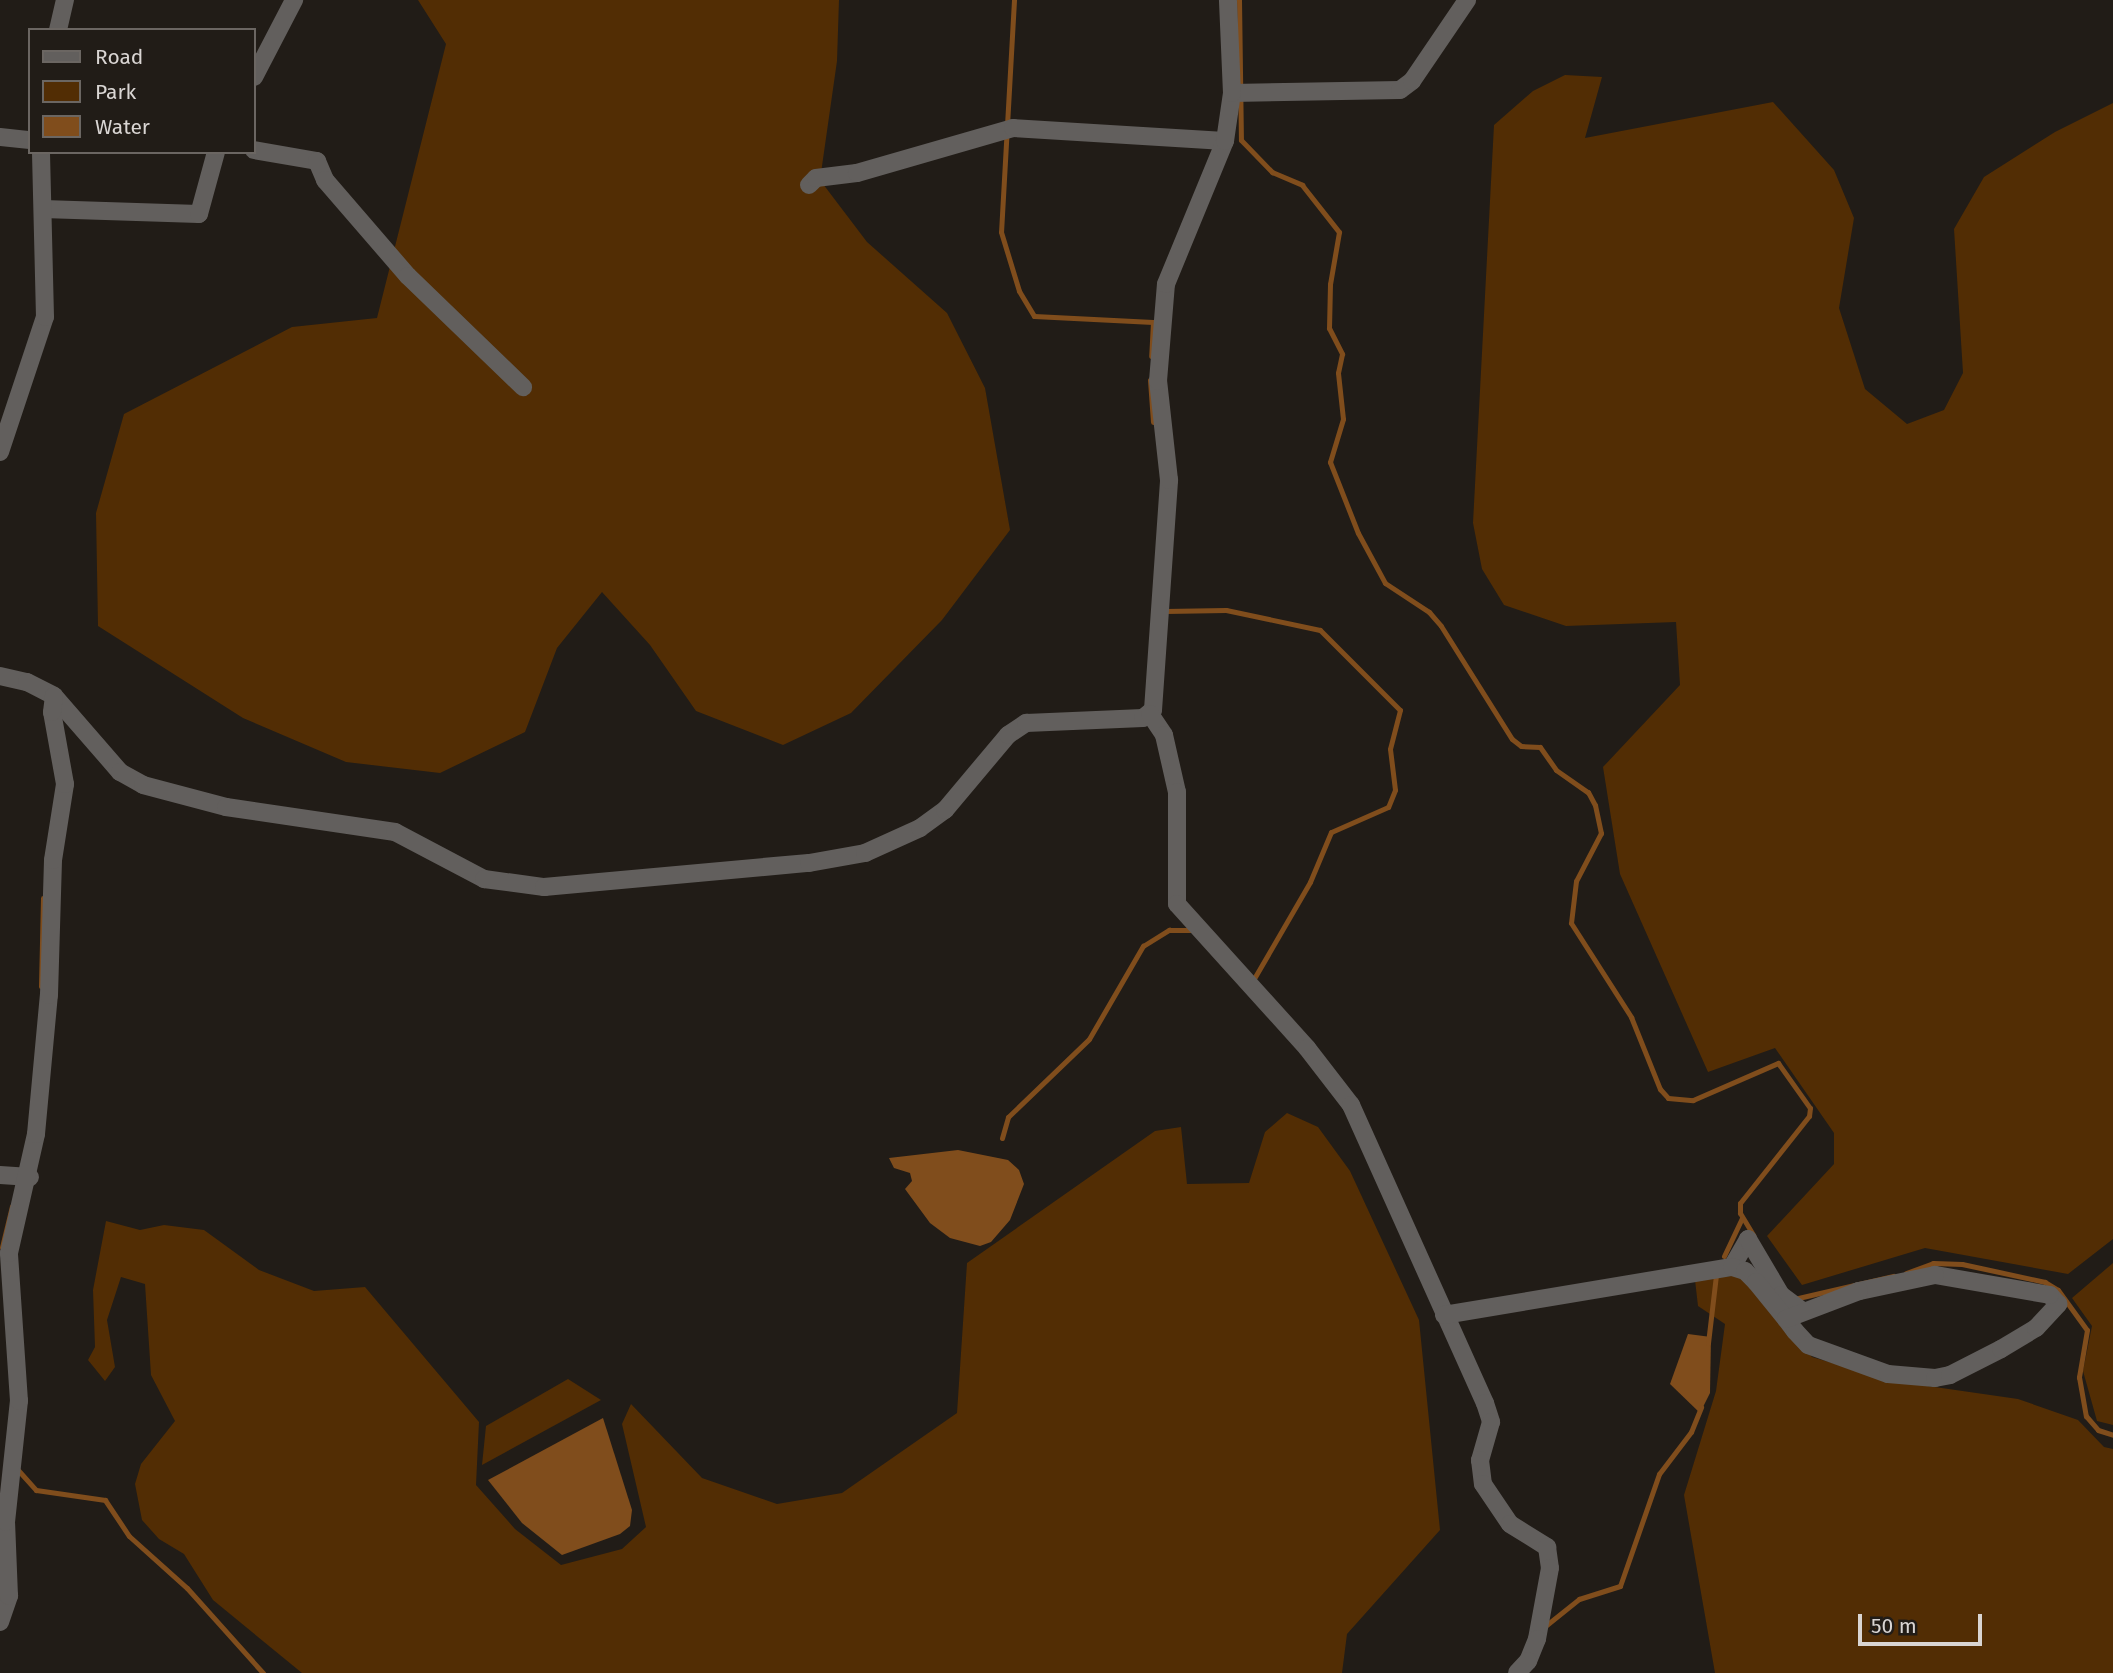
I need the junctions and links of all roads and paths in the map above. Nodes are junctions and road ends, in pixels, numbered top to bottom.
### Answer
1 (65, 0) edge
2 (294, 0) edge
3 (1228, 0) edge
4 (1467, 0) edge
5 (58, 28) edge
6 (256, 73) edge
7 (1239, 93) junction
8 (0, 137) edge
9 (28, 140) edge
10 (1225, 141) junction
11 (256, 150) edge
12 (41, 154) edge
13 (215, 154) edge
14 (809, 185) dead end
15 (43, 209) junction
16 (523, 387) dead end
17 (0, 452) edge
18 (0, 676) edge
19 (54, 696) junction
20 (1150, 714) junction
21 (0, 1175) edge
22 (30, 1177) junction
23 (1732, 1267) junction
24 (1794, 1314) junction
25 (1444, 1315) junction
26 (0, 1622) edge
27 (1517, 1673) edge

1 - 5 street
2 - 6 street
3 - 7 street
4 - 7 street
7 - 10 street
8 - 9 street
10 - 14 street
10 - 20 street
11 - 16 street
12 - 15 street
13 - 15 street
15 - 17 street
18 - 19 street
19 - 20 street
19 - 22 street
20 - 25 street
21 - 22 street
22 - 26 street
23 - 24 street
23 - 24 street
23 - 25 street
24 - 24 street
25 - 27 street

